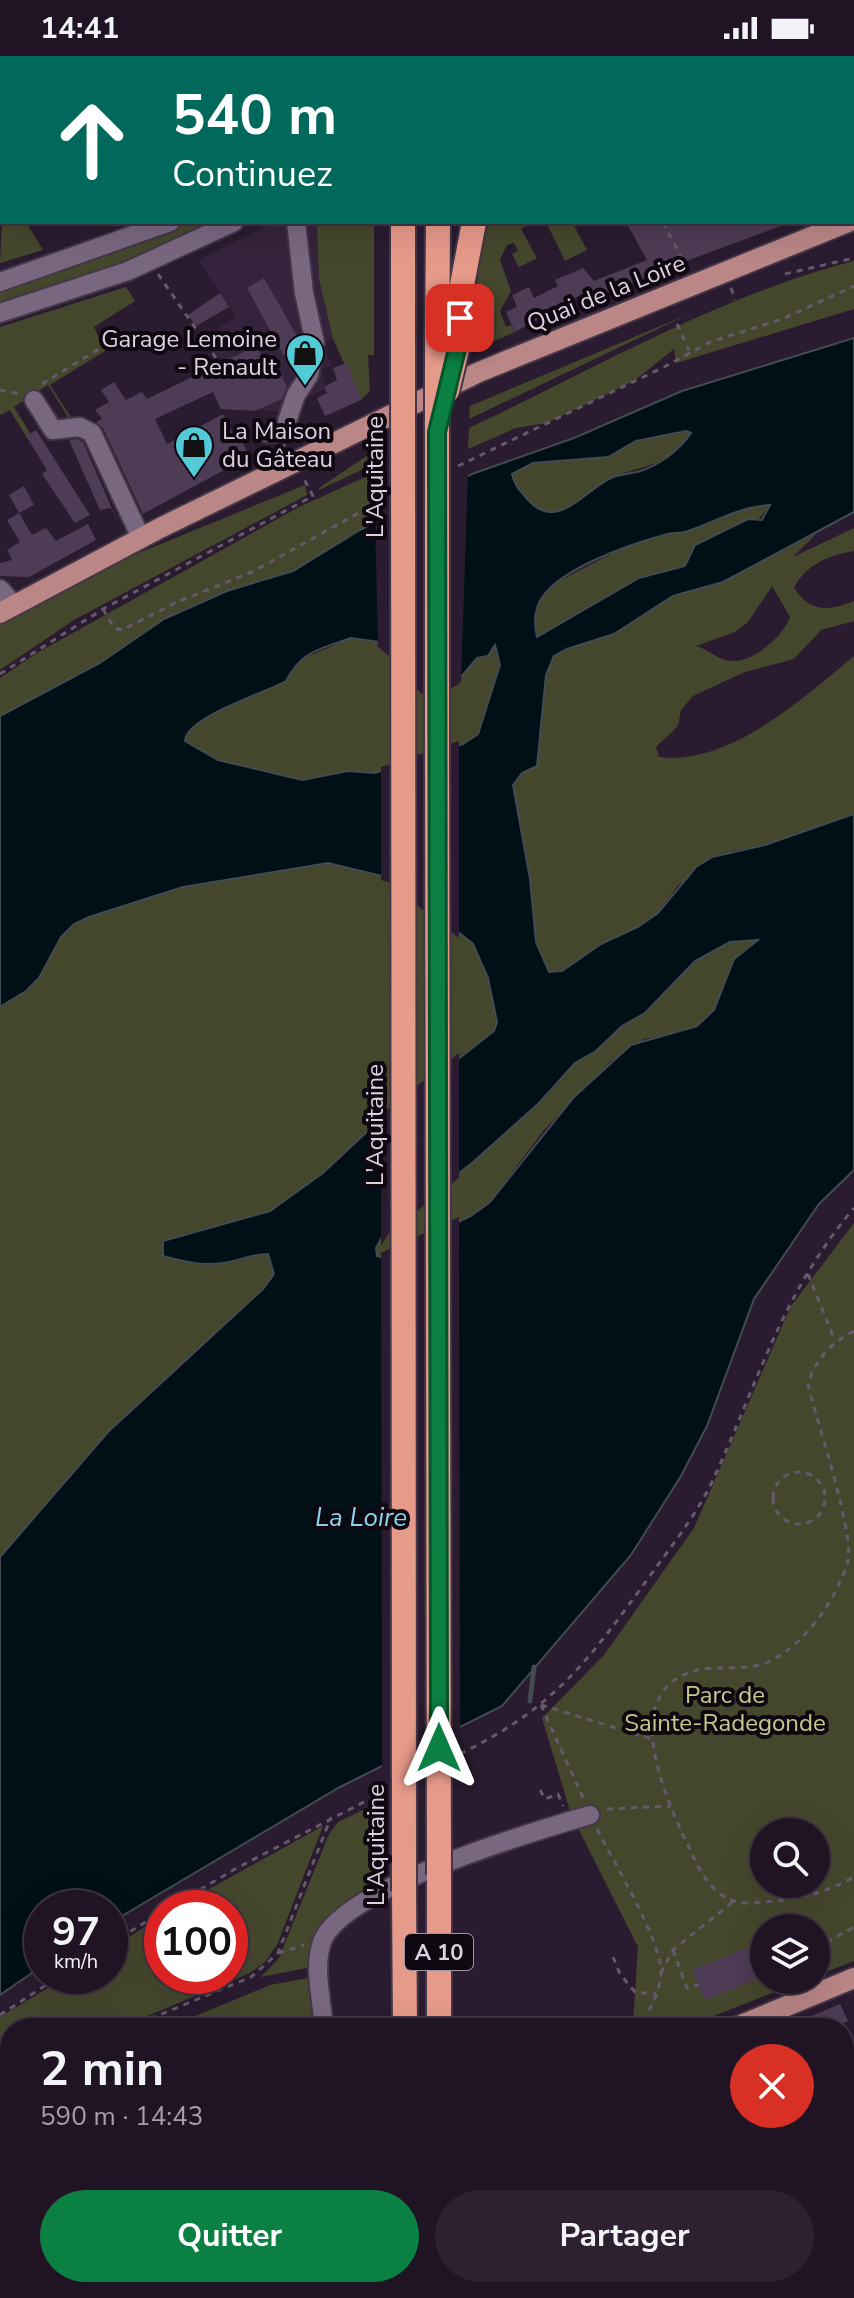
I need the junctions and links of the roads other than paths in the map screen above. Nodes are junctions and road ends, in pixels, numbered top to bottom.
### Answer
1 (164, 224) edge
2 (230, 224) edge
3 (296, 224) edge
4 (394, 224) edge
5 (403, 224) edge
6 (438, 224) edge
7 (474, 224) edge
8 (844, 224) edge
9 (403, 280) junction
10 (0, 282) edge
11 (0, 313) edge
12 (448, 350) junction
13 (32, 394) road end
14 (287, 421) dead end
15 (141, 538) junction
16 (0, 589) edge
17 (7, 609) edge
18 (590, 1815) road end
19 (854, 1978) edge
20 (323, 2018) edge
21 (405, 2018) edge
22 (439, 2018) edge
23 (758, 2018) edge

1 - 10 street
2 - 11 street
3 - 14 street
4 - 9 highway
5 - 9 highway, L'Aquitaine / A 10
6 - 12 highway, A 10
7 - 12 highway
8 - 15 main road, Quai de la Loire
9 - 21 highway, L'Aquitaine / A 10, bridge
12 - 22 highway, A 10, bridge
13 - 15 street
15 - 17 main road, Quai de la Loire
16 - 17 street
18 - 20 street
19 - 23 main road

